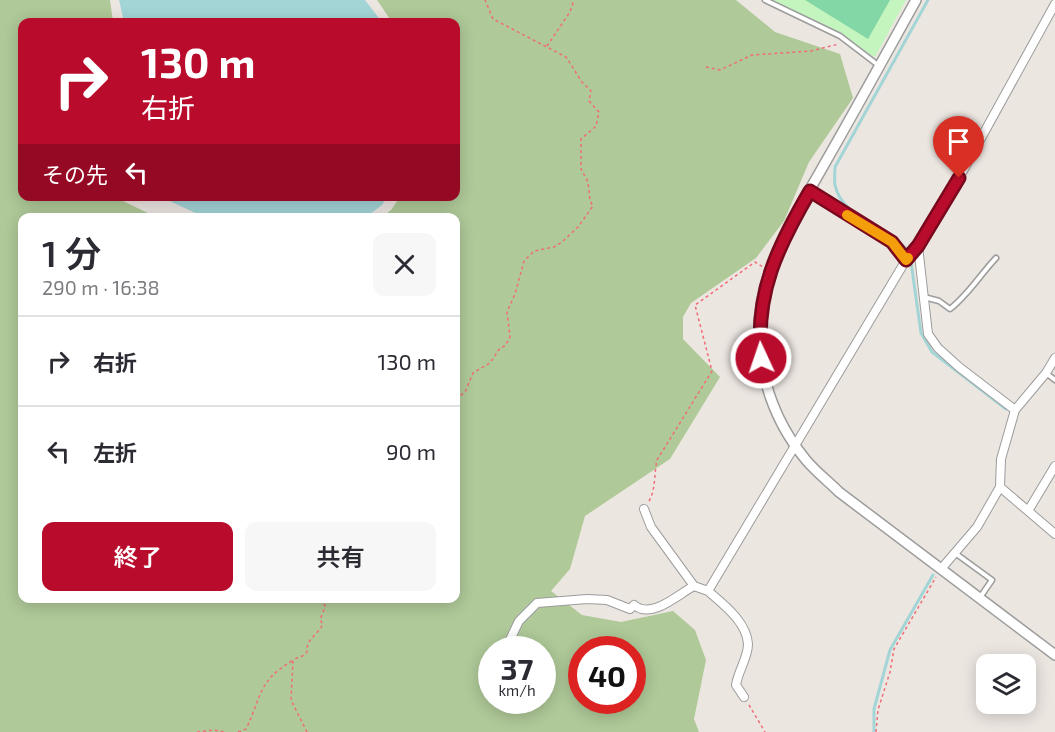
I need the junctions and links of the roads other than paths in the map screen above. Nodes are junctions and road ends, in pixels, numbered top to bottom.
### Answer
1 (765, 0) edge
2 (916, 0) edge
3 (1055, 4) edge
4 (880, 66) junction
5 (810, 191) junction
6 (918, 246) junction
7 (996, 258) dead end
8 (906, 260) junction
9 (923, 297) junction
10 (1055, 358) edge
11 (1046, 373) junction
12 (1055, 380) edge
13 (1015, 410) junction
14 (796, 446) junction
15 (1055, 466) edge
16 (1000, 487) junction
17 (644, 509) road end
18 (1028, 511) junction
19 (1055, 534) edge
20 (955, 553) junction
21 (941, 569) junction
22 (694, 586) junction
23 (708, 591) junction
24 (980, 598) junction
25 (512, 636) edge
26 (1055, 655) edge
27 (744, 698) road end

1 - 4 lane
2 - 4 street
3 - 6 street
4 - 5 street
5 - 8 street
5 - 14 street
6 - 8 street
6 - 9 street
7 - 9 lane
8 - 14 street
9 - 13 street
10 - 11 street
11 - 12 lane
11 - 13 street
13 - 16 street
14 - 21 street
14 - 23 street
15 - 18 street
16 - 18 street
16 - 20 street
17 - 22 street
18 - 19 street
20 - 21 street
20 - 24 lane
21 - 24 street
22 - 23 street
22 - 25 street
23 - 27 street
24 - 26 street

